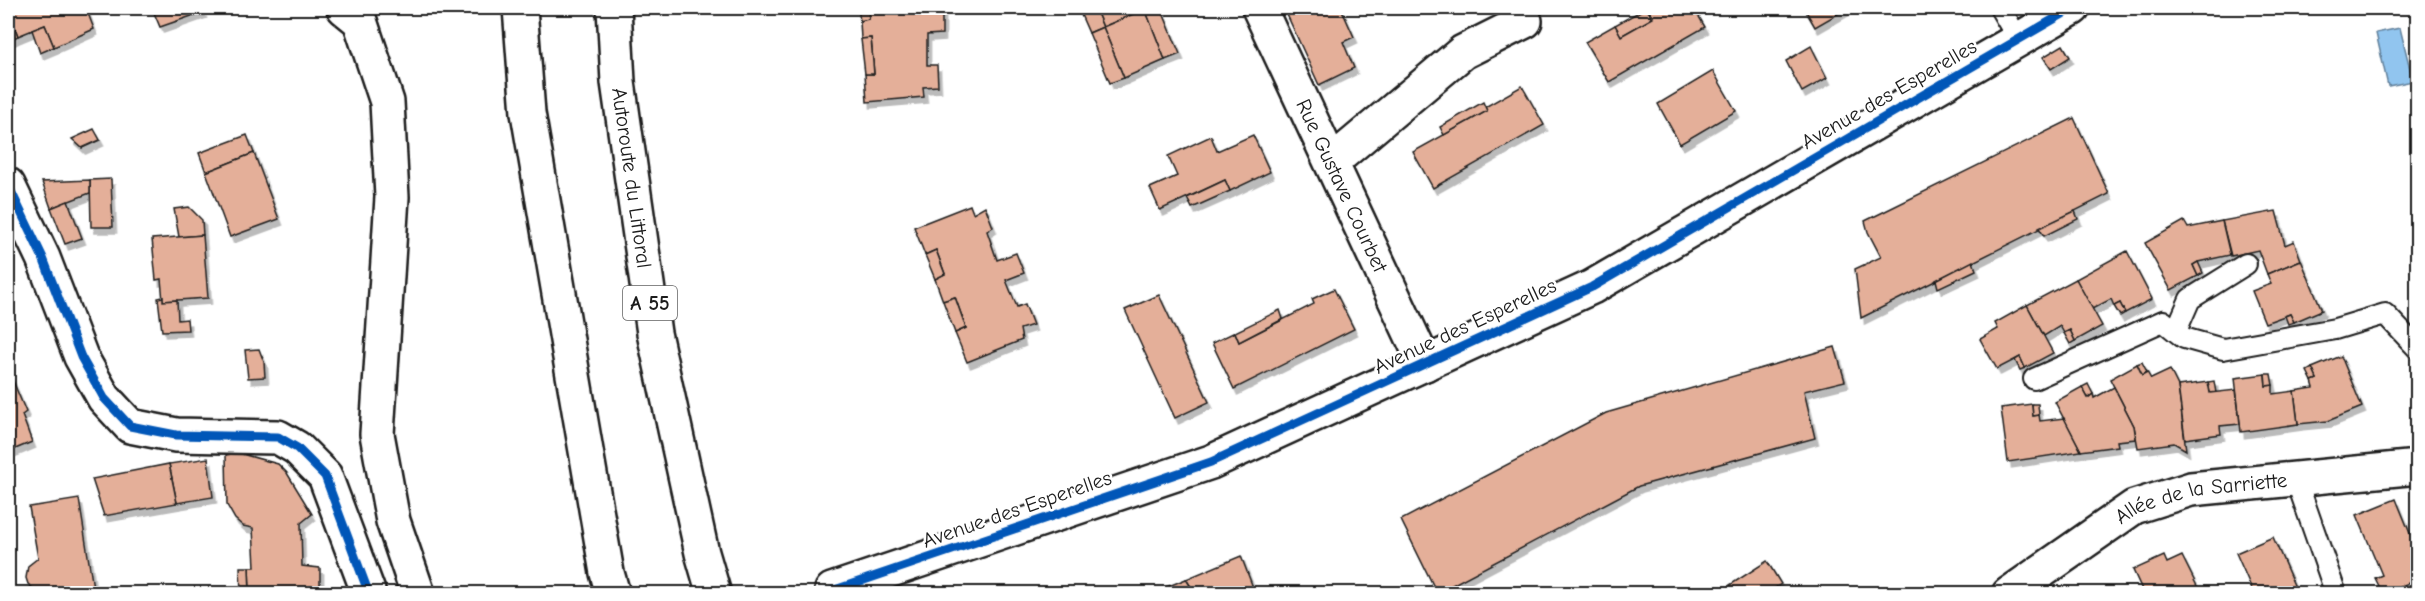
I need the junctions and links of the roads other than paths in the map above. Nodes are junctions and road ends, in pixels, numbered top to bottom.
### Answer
1 (344, 8) edge
2 (520, 8) edge
3 (614, 8) edge
4 (1259, 8) edge
5 (2000, 8) edge
6 (2073, 8) edge
7 (1525, 21) dead end
8 (2018, 39) junction
9 (1332, 162) junction
10 (8, 185) edge
11 (2246, 264) dead end
12 (2176, 332) junction
13 (2418, 349) edge
14 (1425, 364) junction
15 (2034, 379) dead end
16 (2418, 467) edge
17 (2296, 479) junction
18 (832, 591) dead end
19 (369, 594) edge
20 (417, 594) edge
21 (613, 594) edge
22 (714, 594) edge
23 (2009, 594) edge
24 (2336, 594) edge

1 - 20 main road
2 - 21 main road
3 - 22 main road, Autoroute du Littoral / A 55
4 - 9 main road, Rue Gustave Courbet
5 - 8 lane
6 - 8 main road, Avenue des Esperelles
7 - 9 main road
8 - 14 main road, Avenue des Esperelles
9 - 14 main road, Rue Gustave Courbet
10 - 19 main road
11 - 12 lane
12 - 13 lane
12 - 15 lane
14 - 18 main road, Avenue des Esperelles
16 - 17 main road, Allée de la Sarriette
17 - 23 main road, Allée de la Sarriette
17 - 24 lane

